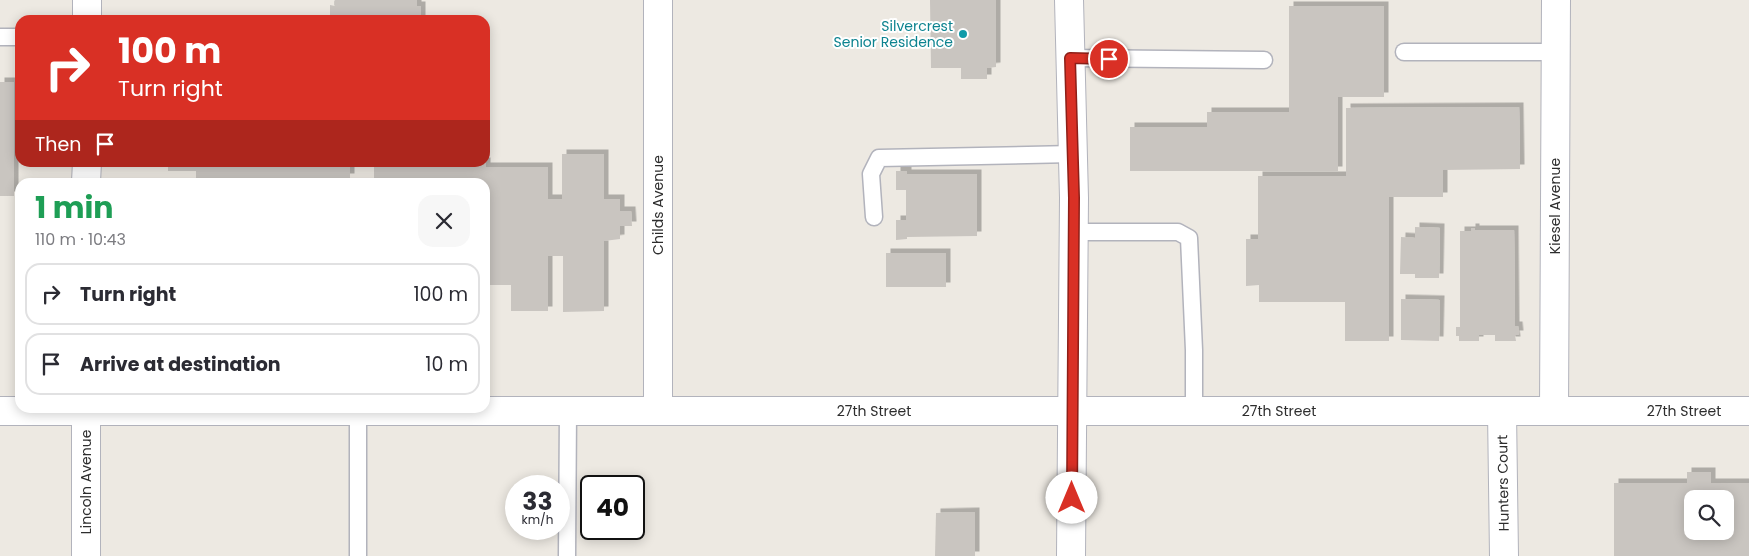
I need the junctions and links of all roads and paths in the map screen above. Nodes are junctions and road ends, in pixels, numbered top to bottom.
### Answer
1 (87, 0) edge
2 (658, 0) edge
3 (1070, 0) edge
4 (1556, 0) edge
5 (87, 15) edge
6 (0, 37) edge
7 (15, 37) edge
8 (1404, 52) dead end
9 (1556, 52) junction
10 (1070, 58) junction
11 (1264, 60) dead end
12 (1072, 154) junction
13 (874, 217) dead end
14 (1074, 232) junction
15 (0, 411) edge
16 (15, 411) edge
17 (490, 411) edge
18 (568, 411) junction
19 (658, 411) junction
20 (1072, 411) junction
21 (1194, 411) junction
22 (1502, 411) junction
23 (1554, 411) junction
24 (1749, 411) edge
25 (86, 413) edge
26 (358, 413) edge
27 (86, 556) edge
28 (358, 556) edge
29 (567, 556) edge
30 (1071, 556) edge
31 (1504, 556) edge

1 - 5 street
2 - 19 street, Childs Avenue
3 - 10 street
4 - 9 street, Kiesel Avenue
6 - 7 lane
8 - 9 lane
9 - 23 street, Kiesel Avenue
10 - 11 lane
10 - 12 street
12 - 13 lane
12 - 14 street
14 - 20 street
14 - 21 lane
15 - 16 street, 27th Street
17 - 18 street, 27th Street
18 - 19 street, 27th Street
18 - 29 lane
19 - 20 street, 27th Street
20 - 21 street, 27th Street
20 - 30 street
21 - 22 street, 27th Street
22 - 23 street, 27th Street
22 - 31 street, Hunters Court
23 - 24 street, 27th Street
25 - 27 street, Lincoln Avenue
26 - 28 lane

